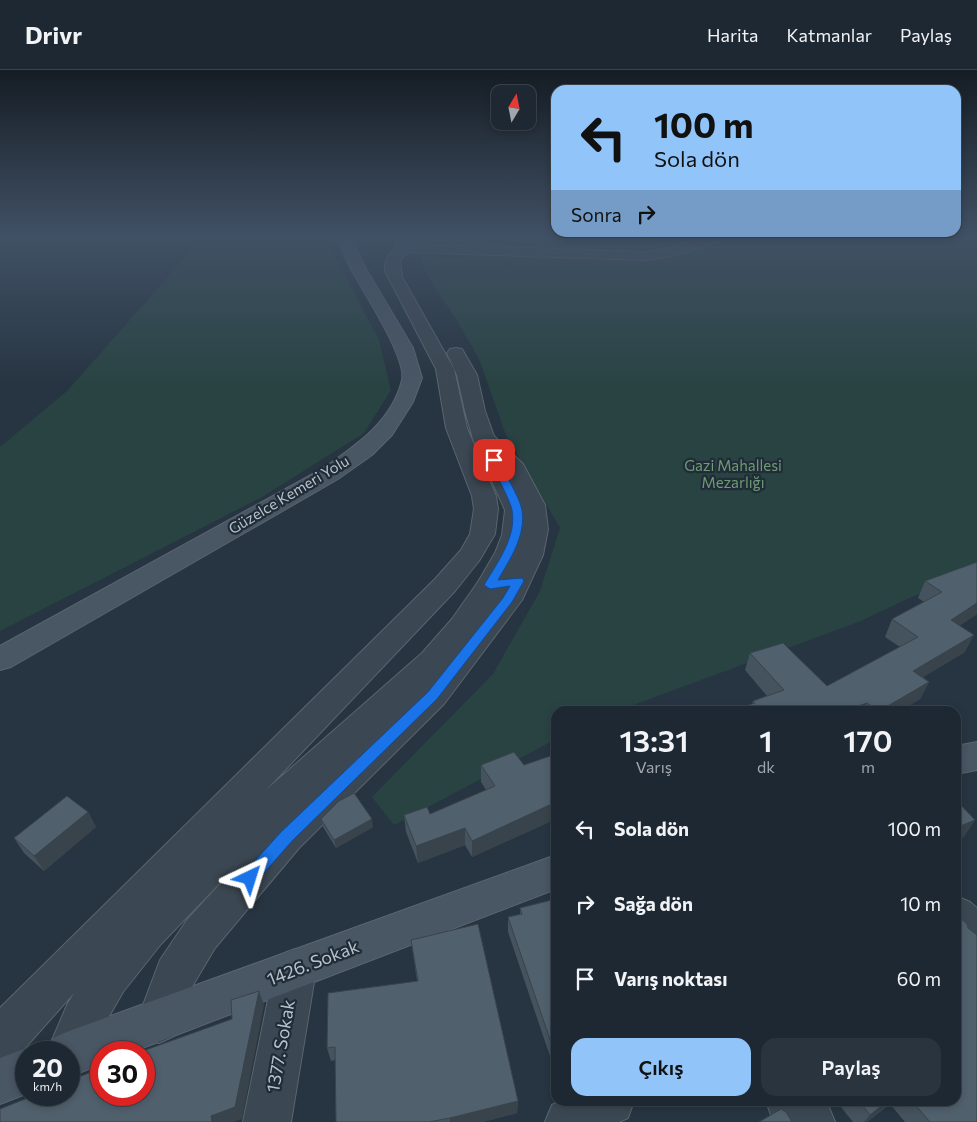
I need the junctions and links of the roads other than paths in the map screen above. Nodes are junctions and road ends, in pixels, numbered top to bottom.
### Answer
1 (369, 286) edge
2 (399, 286) edge
3 (417, 286) edge
4 (437, 319) dead end
5 (447, 335) dead end
6 (504, 583) junction
7 (445, 585) junction
8 (0, 659) edge
9 (977, 756) edge
10 (961, 759) edge
11 (551, 874) edge
12 (961, 920) edge
13 (977, 934) edge
14 (295, 970) junction
15 (160, 1021) junction
16 (74, 1041) edge
17 (0, 1042) edge
18 (80, 1050) edge
19 (15, 1075) edge
20 (0, 1081) edge
21 (601, 1106) edge
22 (794, 1106) edge
23 (267, 1122) edge
24 (570, 1122) edge
25 (810, 1122) edge

1 - 8 main road, Güzelce Kemeri Yolu
2 - 7 street
3 - 4 street
5 - 6 street
6 - 7 street
6 - 15 street
6 - 16 street
7 - 17 street
9 - 10 main road
11 - 14 main road, 1426. Sokak
12 - 13 street
14 - 15 main road, 1426. Sokak
14 - 23 street, 1377. Sokak
15 - 18 main road, 1426. Sokak
19 - 20 main road
21 - 24 street
22 - 25 street

